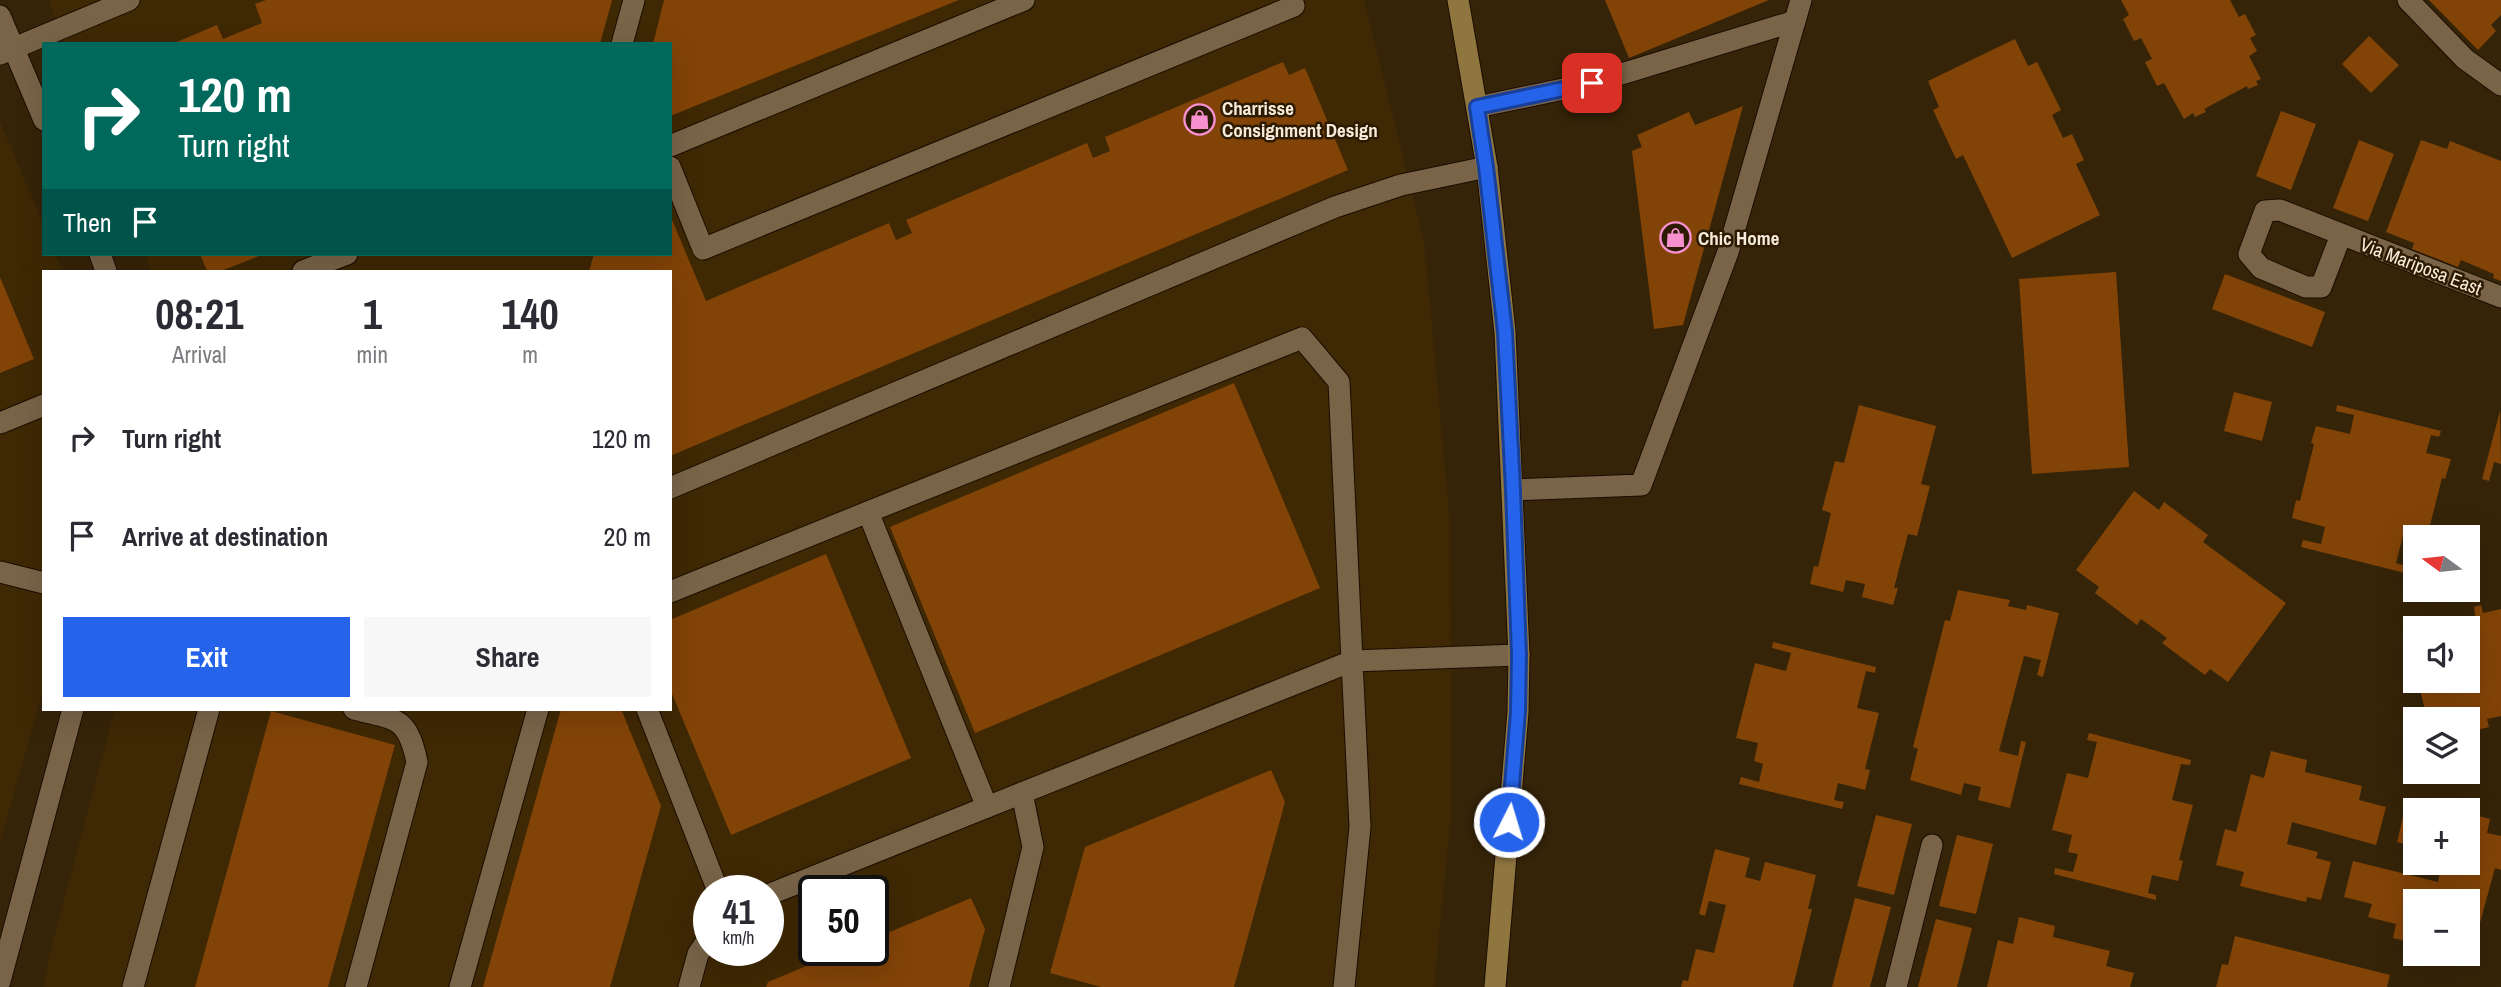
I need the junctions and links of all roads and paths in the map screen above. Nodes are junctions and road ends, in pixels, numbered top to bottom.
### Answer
1 (129, 0) edge
2 (634, 0) edge
3 (1024, 0) edge
4 (1292, 0) edge
5 (1458, 0) edge
6 (1801, 0) edge
7 (2408, 0) edge
8 (0, 16) edge
9 (1795, 21) junction
10 (623, 42) edge
11 (7, 51) edge
12 (2501, 85) edge
13 (1477, 107) junction
14 (42, 116) edge
15 (672, 145) edge
16 (1486, 167) junction
17 (672, 172) edge
18 (2341, 235) junction
19 (342, 256) edge
20 (306, 270) edge
21 (2501, 297) edge
22 (42, 406) edge
23 (0, 424) edge
24 (672, 487) edge
25 (1513, 490) junction
26 (867, 512) junction
27 (0, 572) edge
28 (42, 582) edge
29 (672, 591) edge
30 (1519, 655) junction
31 (1352, 661) junction
32 (73, 711) edge
33 (208, 711) edge
34 (362, 711) edge
35 (537, 711) edge
36 (648, 711) edge
37 (1022, 793) junction
38 (987, 807) junction
39 (1932, 845) dead end
40 (712, 875) edge
41 (784, 889) edge
42 (695, 966) edge
43 (0, 981) edge
44 (133, 987) edge
45 (356, 987) edge
46 (460, 987) edge
47 (689, 987) edge
48 (999, 987) edge
49 (1344, 987) edge
50 (1495, 987) edge
51 (1896, 987) edge

1 - 11 street
2 - 10 street
3 - 15 street
4 - 17 street
5 - 13 main road
6 - 9 street
7 - 12 street
8 - 11 street
9 - 13 street
9 - 25 street
11 - 14 street
13 - 16 main road
16 - 24 street
16 - 25 main road
18 - 18 street, Via Mariposa East
18 - 21 street, Via Mariposa East
19 - 20 street
22 - 23 street
25 - 30 main road
26 - 29 street
26 - 31 street
26 - 38 street
27 - 28 street
30 - 31 street
30 - 50 main road
31 - 37 street
31 - 49 street
32 - 43 street
33 - 44 street
34 - 45 street
35 - 46 street
36 - 40 street
37 - 38 street
37 - 48 street
38 - 41 street
39 - 51 street
42 - 47 street

